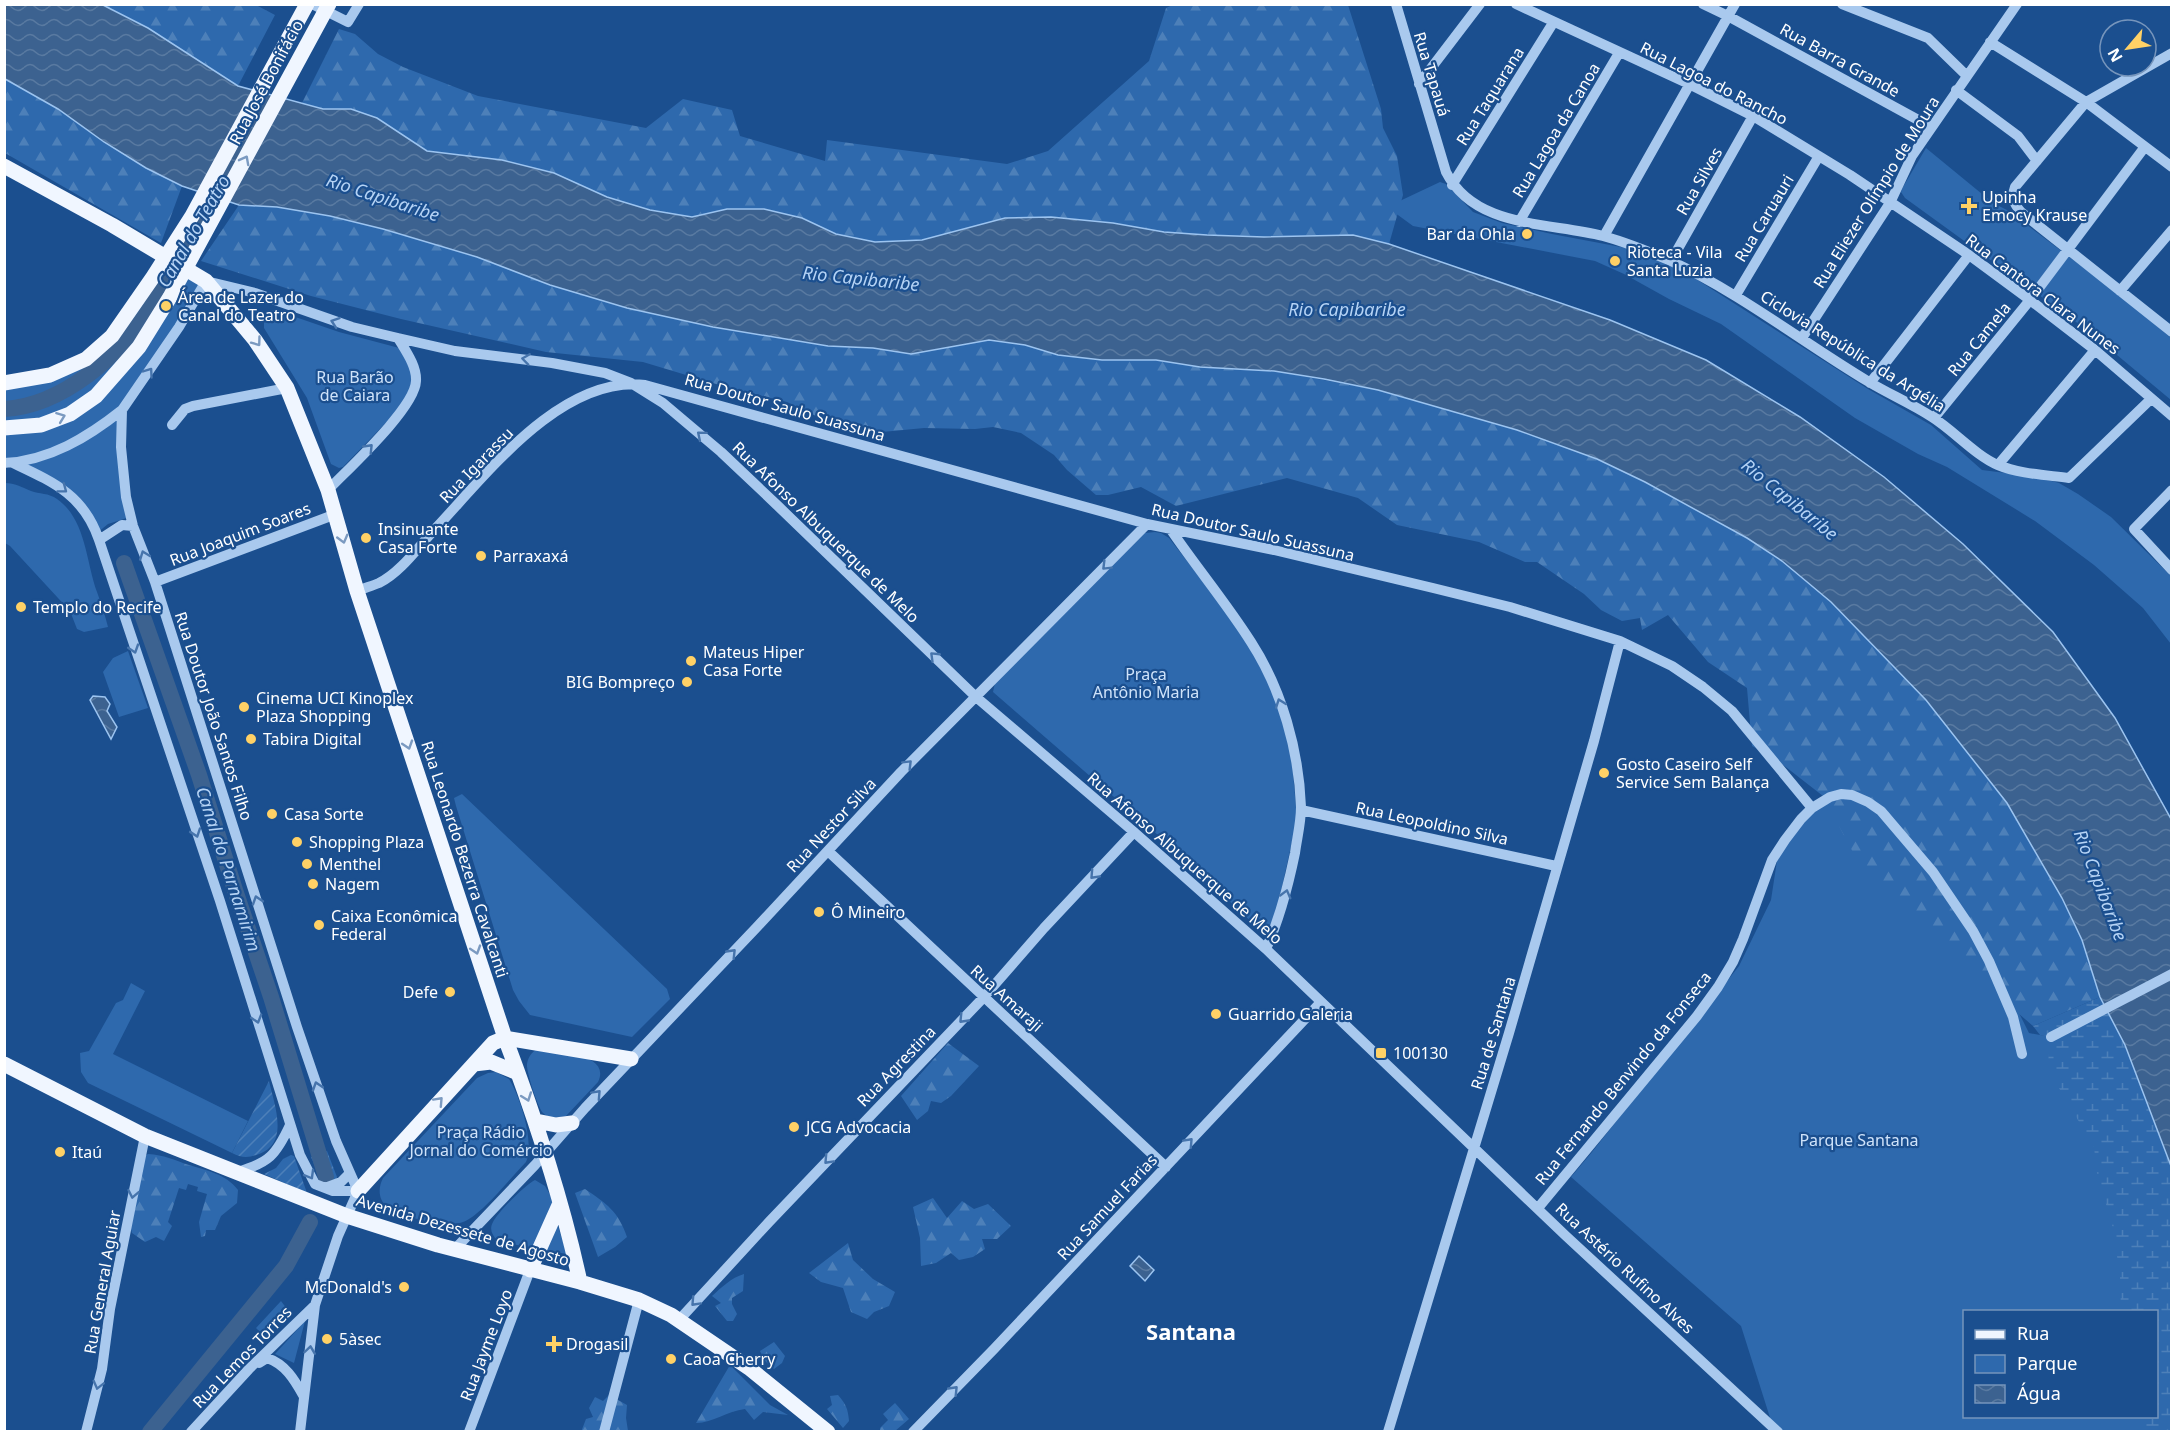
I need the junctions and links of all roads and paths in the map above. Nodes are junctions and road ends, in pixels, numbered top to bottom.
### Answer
1 (307, 4) edge
2 (312, 4) edge
3 (329, 4) edge
4 (359, 4) edge
5 (1396, 4) edge
6 (1480, 4) edge
7 (1516, 4) edge
8 (1703, 4) edge
9 (1735, 4) edge
10 (1842, 4) edge
11 (2017, 4) edge
12 (1728, 16) junction
13 (1553, 23) junction
14 (1990, 42) junction
15 (1619, 53) junction
16 (2172, 53) edge
17 (1966, 76) junction
18 (1419, 84) junction
19 (1689, 84) junction
20 (1956, 90) junction
21 (2086, 102) junction
22 (1753, 116) junction
23 (1931, 127) junction
24 (2144, 148) junction
25 (1819, 156) junction
26 (2037, 161) junction
27 (4, 166) edge
28 (2172, 167) edge
29 (1452, 185) junction
30 (1890, 203) junction
31 (1520, 222) junction
32 (2172, 230) edge
33 (1604, 236) junction
34 (2069, 249) junction
35 (1969, 255) junction
36 (1671, 261) junction
37 (206, 281) junction
38 (2120, 291) junction
39 (1736, 295) junction
40 (2030, 300) junction
41 (2172, 332) edge
42 (398, 338) junction
43 (1803, 338) junction
44 (2095, 350) junction
45 (4, 383) edge
46 (631, 383) junction
47 (1870, 383) junction
48 (287, 388) junction
49 (2151, 399) junction
50 (122, 410) junction
51 (2172, 416) edge
52 (1934, 418) junction
53 (172, 425) dead end
54 (4, 428) edge
55 (9, 463) edge
56 (1998, 465) junction
57 (328, 489) junction
58 (2172, 490) edge
59 (336, 514) junction
60 (1147, 524) junction
61 (133, 526) junction
62 (1171, 530) junction
63 (99, 540) junction
64 (2172, 570) edge
65 (155, 582) junction
66 (357, 591) junction
67 (1620, 641) junction
68 (976, 697) junction
69 (1812, 808) junction
70 (1301, 810) junction
71 (1134, 832) junction
72 (828, 851) junction
73 (1556, 866) junction
74 (1266, 949) junction
75 (2172, 974) edge
76 (983, 998) junction
77 (1321, 1002) junction
78 (2051, 1037) dead end
79 (505, 1038) junction
80 (2022, 1054) dead end
81 (631, 1059) junction
82 (4, 1064) edge
83 (474, 1064) junction
84 (518, 1072) junction
85 (536, 1121) junction
86 (572, 1123) junction
87 (290, 1125) junction
88 (144, 1136) junction
89 (1473, 1148) junction
90 (545, 1154) junction
91 (1166, 1167) junction
92 (234, 1173) junction
93 (349, 1174) junction
94 (325, 1188) junction
95 (357, 1191) junction
96 (560, 1203) junction
97 (1538, 1208) junction
98 (347, 1216) junction
99 (454, 1250) junction
100 (530, 1270) junction
101 (580, 1282) junction
102 (639, 1300) junction
103 (315, 1305) junction
104 (679, 1320) junction
105 (249, 1369) junction
106 (303, 1395) junction
107 (86, 1431) edge
108 (191, 1431) edge
109 (300, 1431) edge
110 (469, 1431) edge
111 (604, 1431) edge
112 (828, 1431) edge
113 (913, 1431) edge
114 (1388, 1431) edge
115 (1778, 1431) edge

1 - 45 main road, Rua José Bonifácio, bridge
2 - 4 street
54 -> 3 main road, Rua José Bonifácio, bridge
5 - 18 street, Rua Tapauá
6 - 18 street
7 - 13 street, Rua Lagoa do Rancho
8 - 12 street, Rua Barra Grande
9 - 12 street
10 - 17 street
11 - 14 street, Rua Eliezer Olímpio de Moura
12 - 19 street
12 - 23 street, Rua Barra Grande
13 - 15 street, Rua Lagoa do Rancho
13 - 29 street, Rua Taquarana
14 - 17 street, Rua Eliezer Olímpio de Moura
14 - 21 street
15 - 19 street, Rua Lagoa do Rancho
15 - 31 street, Rua Lagoa da Canoa
16 - 21 street
17 - 20 street, Rua Eliezer Olímpio de Moura
18 - 29 street, Rua Tapauá
19 - 22 street, Rua Lagoa do Rancho
19 - 33 street
20 - 23 street, Rua Eliezer Olímpio de Moura
20 - 26 street
21 - 24 street
21 - 26 street
22 - 25 street, Rua Lagoa do Rancho
22 - 36 street, Rua Silves
23 - 30 street, Rua Eliezer Olímpio de Moura
24 - 28 street
24 - 34 street, Rua Camela
25 - 30 street, Rua Lagoa do Rancho
25 - 39 street, Rua Caruauri
26 - 34 street
27 - 37 main road, Rua Leonardo Bezerra Cavalcanti
29 - 31 street, Ciclovia República da Argélia
30 - 35 street, Rua Cantora Clara Nunes
30 - 43 street, Rua Eliezer Olímpio de Moura
31 - 33 street, Ciclovia República da Argélia
32 - 38 street
33 - 36 street, Ciclovia República da Argélia
34 - 38 street
34 - 40 street, Rua Camela
35 - 40 street, Rua Cantora Clara Nunes
35 - 47 street
36 - 39 street, Ciclovia República da Argélia
42 -> 37 street, Rua Afonso Albuquerque de Melo
37 -> 48 main road, Rua Leonardo Bezerra Cavalcanti
50 -> 37 street
38 - 41 street
39 - 43 street, Ciclovia República da Argélia
40 - 44 street, Rua Cantora Clara Nunes
40 - 52 street, Rua Camela
46 -> 42 street, Rua Afonso Albuquerque de Melo
57 -> 42 street
43 - 47 street, Ciclovia República da Argélia
44 - 49 street, Rua Cantora Clara Nunes
44 - 56 street
46 - 60 street, Rua Doutor Saulo Suassuna
46 - 66 street, Rua Igarassu
68 -> 46 street, Rua Afonso Albuquerque de Melo
47 - 52 street, Ciclovia República da Argélia
48 - 53 street
48 - 57 main road, Rua Leonardo Bezerra Cavalcanti
49 - 51 street, Rua Cantora Clara Nunes
49 - 56 street, Ciclovia República da Argélia
50 - 55 street
50 - 61 street, Rua Doutor João Santos Filho
52 - 56 street, Ciclovia República da Argélia
55 -> 63 street
57 - 59 main road, Rua Leonardo Bezerra Cavalcanti
58 - 64 street
59 - 65 street, Rua Joaquim Soares
59 -> 66 main road, Rua Leonardo Bezerra Cavalcanti
60 - 62 street, Rua Doutor Saulo Suassuna
60 -> 68 street, Rua Nestor Silva
61 - 63 street
65 -> 61 street, Rua Doutor João Santos Filho
62 - 67 street, Rua Doutor Saulo Suassuna
70 -> 62 street
63 -> 87 street
93 -> 65 street, Rua Doutor João Santos Filho
66 -> 79 main road, Rua Leonardo Bezerra Cavalcanti
67 - 69 street, Rua Doutor Saulo Suassuna
67 - 73 street, Rua de Santana
68 - 71 street, Rua Afonso Albuquerque de Melo
72 -> 68 street, Rua Nestor Silva
69 - 80 street, Rua Fernando Benvindo da Fonseca
69 - 97 street, Rua Fernando Benvindo da Fonseca
70 - 73 street, Rua Leopoldino Silva
74 -> 70 street
71 - 74 street, Rua Afonso Albuquerque de Melo
71 -> 76 street, Rua Agrestina
72 - 76 street, Rua Amaraji
81 -> 72 street, Rua Nestor Silva
73 - 89 street, Rua de Santana
74 - 77 street, Rua Afonso Albuquerque de Melo
75 - 78 street
76 - 91 street, Rua Amaraji
76 -> 104 street, Rua Agrestina
77 - 89 street, Rua Astério Rufino Alves
91 -> 77 street, Rua Samuel Farias
79 - 81 main road
79 - 83 main road
79 - 84 main road, Rua Leonardo Bezerra Cavalcanti
86 -> 81 street, Rua Nestor Silva
82 - 88 main road, Avenida Dezessete de Agosto
83 - 84 main road
95 -> 83 main road
84 -> 85 main road, Rua Leonardo Bezerra Cavalcanti
85 - 86 main road
85 - 90 main road, Rua Leonardo Bezerra Cavalcanti
86 - 90 street, Rua Nestor Silva
87 - 92 street
87 -> 94 street
88 - 92 main road, Avenida Dezessete de Agosto
88 -> 107 street, Rua General Aguiar
89 - 97 street, Rua Astério Rufino Alves
89 - 114 street, Rua de Santana
90 - 96 main road, Rua Leonardo Bezerra Cavalcanti
90 - 99 street, Rua Nestor Silva
113 -> 91 street, Rua Samuel Farias
92 - 98 main road, Avenida Dezessete de Agosto
93 - 94 street
93 - 95 street, Rua Doutor João Santos Filho
94 - 95 street
95 - 98 street
96 - 100 main road
96 - 101 main road, Rua Leonardo Bezerra Cavalcanti
97 - 115 street, Rua Astério Rufino Alves
98 - 99 main road, Avenida Dezessete de Agosto
98 - 103 street
99 - 100 main road, Avenida Dezessete de Agosto
100 - 101 main road, Avenida Dezessete de Agosto
100 - 110 street, Rua Jayme Loyo
101 - 102 main road, Avenida Dezessete de Agosto
102 - 104 main road, Avenida Dezessete de Agosto
102 - 111 street
103 - 105 street, Rua Lemos Torres
106 -> 103 street
104 - 112 main road, Avenida Dezessete de Agosto
105 - 106 street
105 - 108 street, Rua Lemos Torres
106 - 109 street

